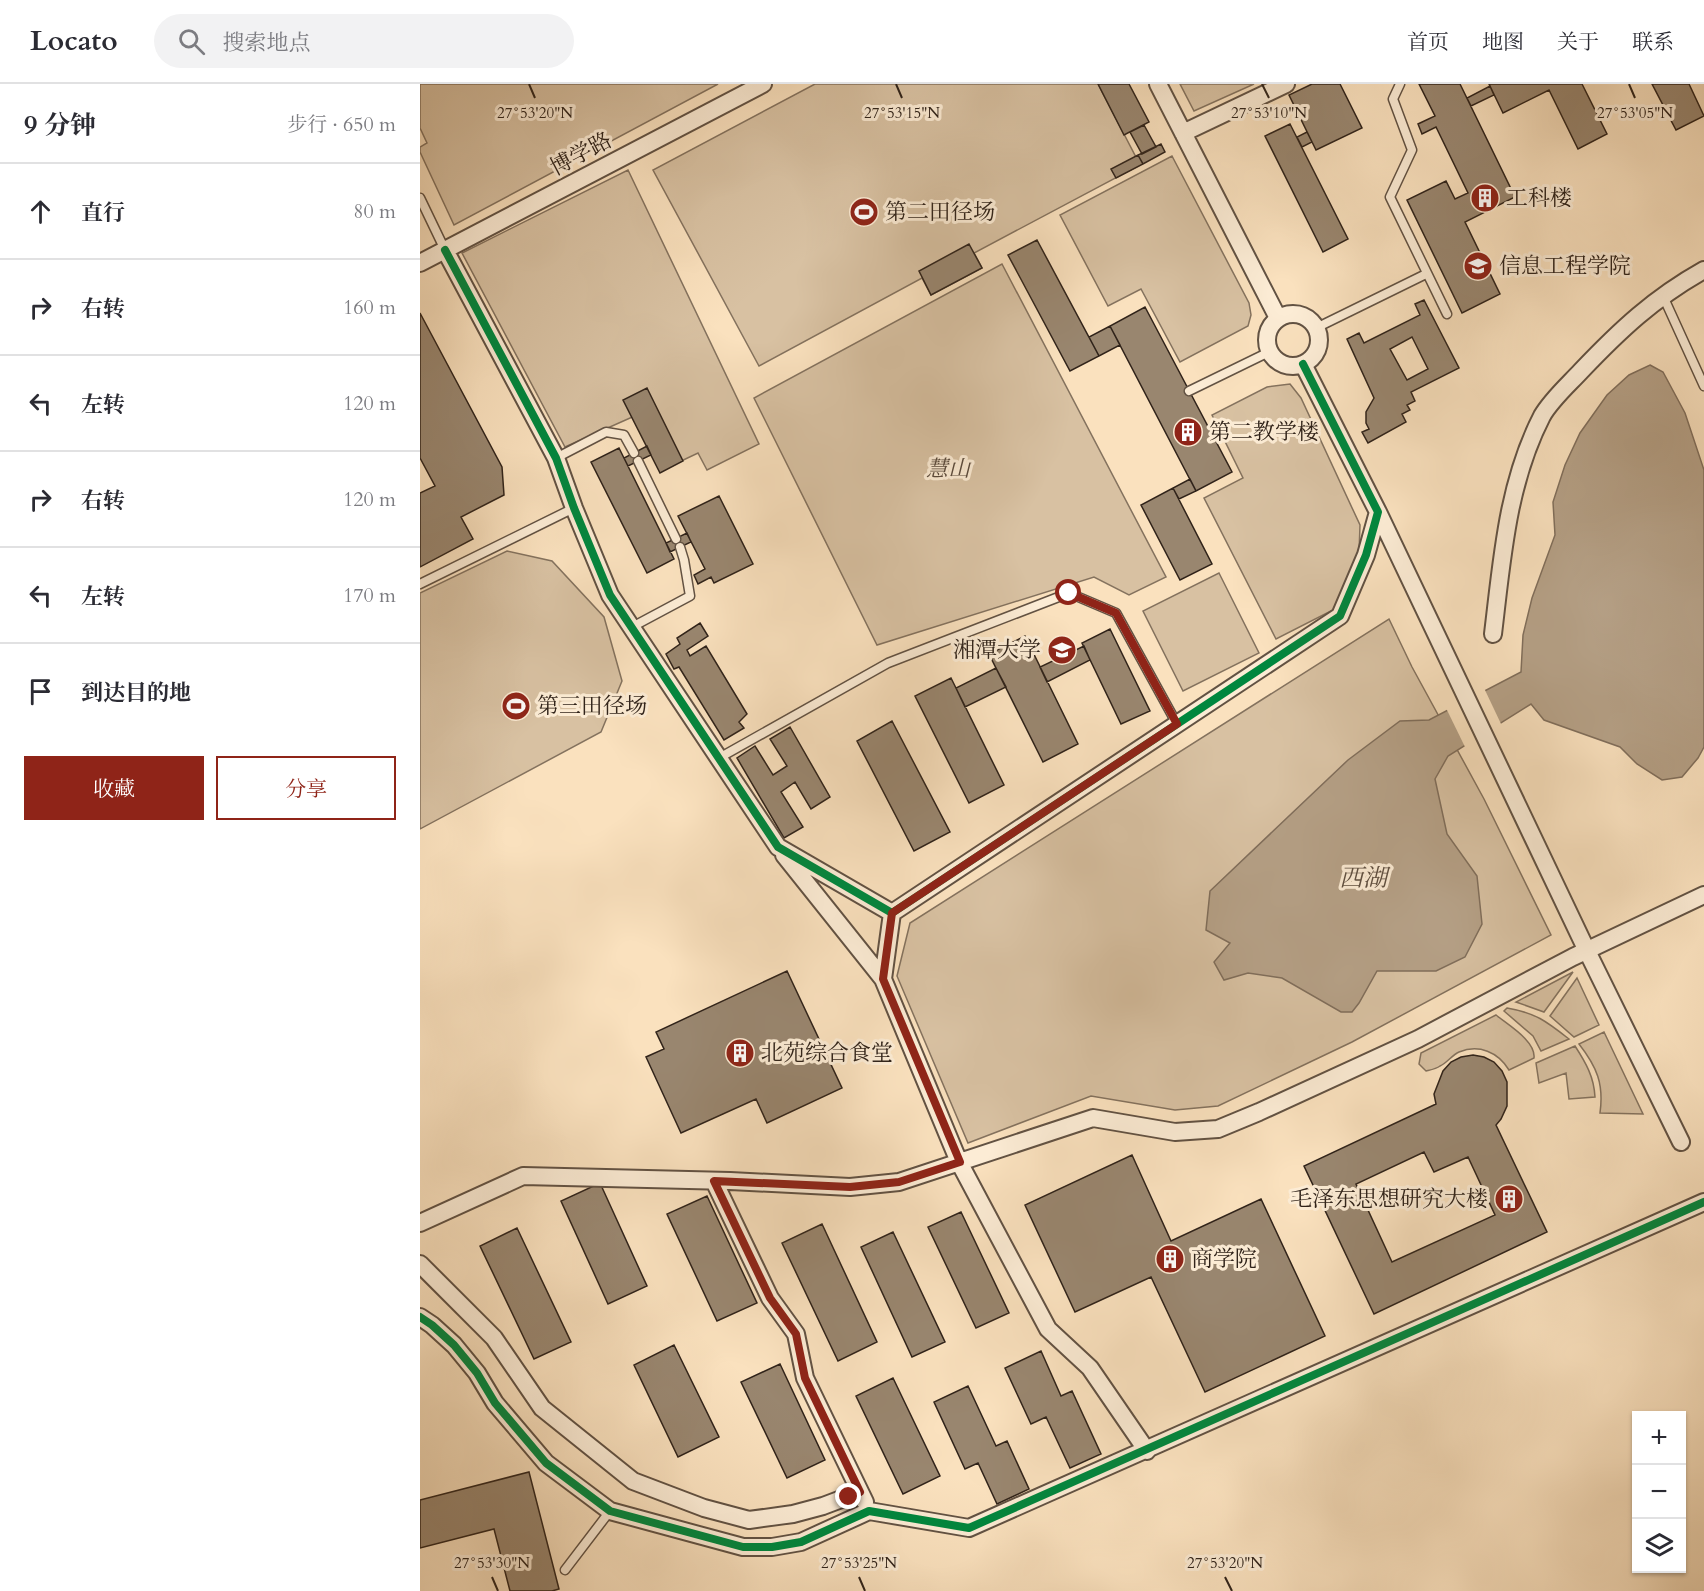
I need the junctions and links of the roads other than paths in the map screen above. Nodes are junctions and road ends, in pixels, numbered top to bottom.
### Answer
1 (763, 84) edge
2 (1158, 84) edge
3 (1286, 84) edge
4 (1400, 84) edge
5 (1183, 133) junction
6 (420, 198) edge
7 (445, 250) junction
8 (420, 263) edge
9 (1704, 270) edge
10 (1426, 274) junction
11 (1663, 296) junction
12 (1447, 314) dead end
13 (1278, 318) junction
14 (1316, 328) junction
15 (1269, 352) junction
16 (1303, 363) junction
17 (1704, 386) edge
18 (1190, 391) dead end
19 (555, 458) junction
20 (574, 508) junction
21 (1378, 512) junction
22 (420, 584) edge
23 (632, 627) junction
24 (1493, 634) dead end
25 (1177, 724) junction
26 (719, 758) junction
27 (778, 847) junction
28 (1704, 895) edge
29 (892, 913) junction
30 (1587, 951) junction
31 (883, 979) junction
32 (1681, 1142) dead end
33 (960, 1162) junction
34 (714, 1181) junction
35 (1704, 1202) edge
36 (420, 1223) edge
37 (420, 1264) edge
38 (420, 1317) edge
39 (1147, 1451) junction
40 (860, 1492) junction
41 (610, 1511) junction
42 (869, 1511) junction
43 (565, 1570) dead end

1 - 7 street, 博学路
2 - 5 street
3 - 5 street
4 - 10 lane
5 - 13 street
6 - 7 lane
7 - 8 street, 博学路
7 - 19 street
9 - 11 street
10 - 12 lane
10 - 14 lane
11 - 17 lane
11 - 24 street
13 - 14 street
13 - 15 street
14 - 16 street
15 - 16 street
15 - 18 lane
16 - 21 street
19 - 20 street
19 - 23 lane
20 - 22 lane
20 - 23 street
21 - 25 street
21 - 30 street
23 - 26 street
25 - 26 lane
25 - 29 street
26 - 27 street
27 - 29 street
27 - 31 street
28 - 30 street
29 - 31 street
30 - 32 street
30 - 33 street
31 - 33 street
33 - 34 street
33 - 39 street
34 - 36 street
34 - 40 street
35 - 39 street
37 - 40 street
38 - 41 street
39 - 42 street
40 - 42 street
41 - 42 street
41 - 43 lane

